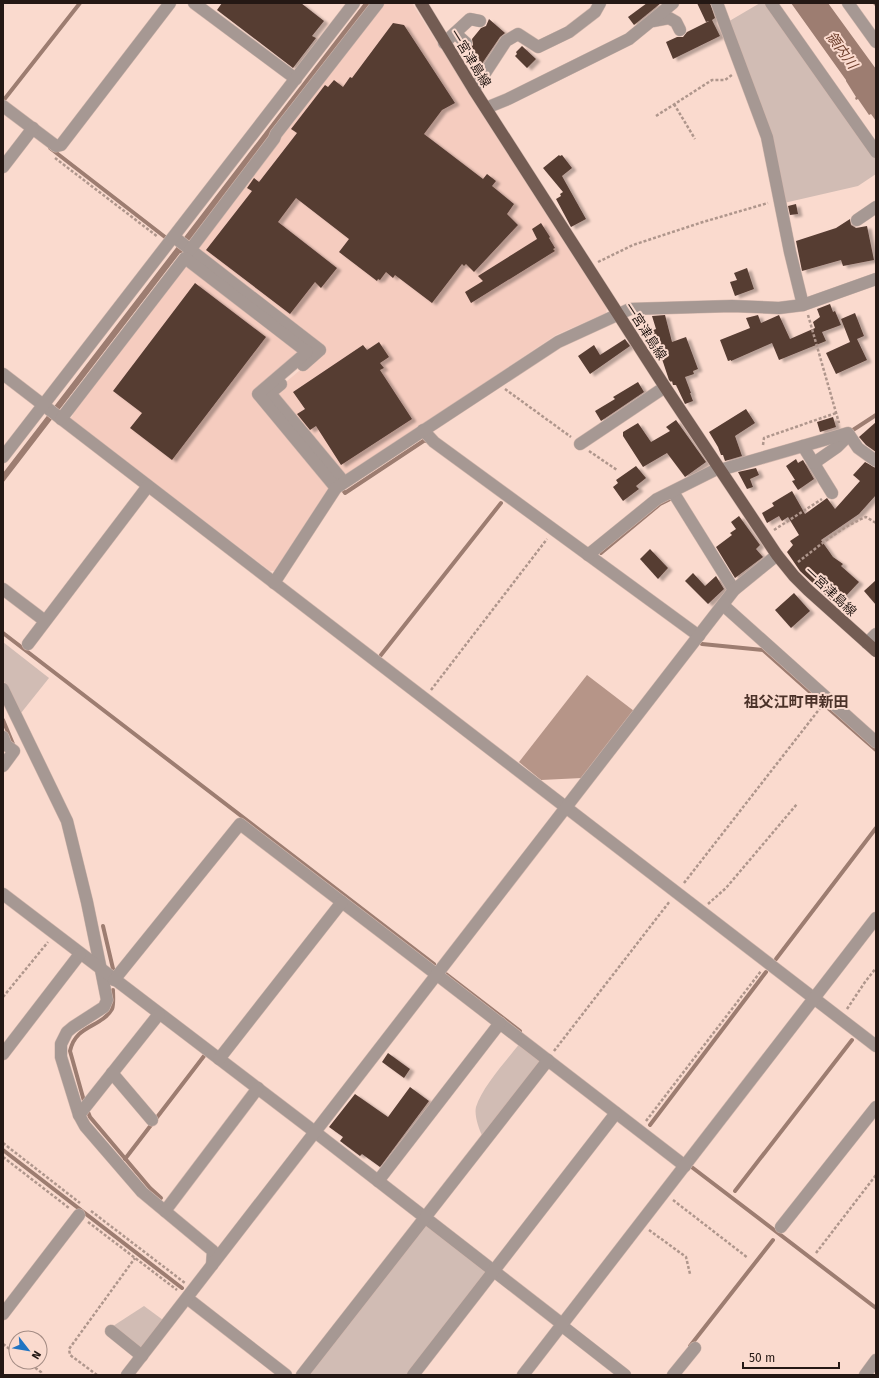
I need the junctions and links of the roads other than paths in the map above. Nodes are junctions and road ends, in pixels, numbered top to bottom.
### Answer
1 (170, 3) edge
2 (194, 3) edge
3 (354, 3) edge
4 (378, 3) edge
5 (421, 3) edge
6 (600, 3) edge
7 (673, 3) edge
8 (771, 3) edge
9 (848, 3) edge
10 (719, 4) edge
11 (480, 21) dead end
12 (651, 21) junction
13 (680, 30) dead end
14 (455, 33) junction
15 (876, 42) edge
16 (444, 43) junction
17 (466, 43) dead end
18 (296, 79) junction
19 (474, 90) junction
20 (3, 106) edge
21 (486, 108) junction
22 (33, 128) junction
23 (876, 152) edge
24 (3, 167) edge
25 (876, 207) edge
26 (857, 220) dead end
27 (173, 241) junction
28 (189, 249) junction
29 (197, 261) junction
30 (876, 279) edge
31 (803, 305) junction
32 (618, 314) junction
33 (3, 374) edge
34 (665, 387) junction
35 (45, 407) junction
36 (59, 418) junction
37 (423, 430) junction
38 (847, 435) junction
39 (580, 444) road end
40 (803, 446) junction
41 (3, 457) edge
42 (876, 461) edge
43 (814, 463) junction
44 (720, 469) junction
45 (340, 485) junction
46 (148, 486) junction
47 (673, 492) junction
48 (832, 493) road end
49 (588, 555) junction
50 (777, 555) junction
51 (274, 583) junction
52 (3, 589) edge
53 (734, 590) junction
54 (723, 605) junction
55 (45, 621) junction
56 (876, 634) edge
57 (699, 636) junction
58 (28, 644) dead end
59 (871, 647) edge
60 (3, 689) edge
61 (3, 738) edge
62 (876, 742) edge
63 (3, 766) edge
64 (565, 807) junction
65 (3, 894) edge
66 (342, 902) junction
67 (876, 918) edge
68 (80, 954) junction
69 (101, 970) junction
70 (436, 974) junction
71 (114, 980) junction
72 (814, 998) junction
73 (159, 1014) junction
74 (500, 1023) junction
75 (876, 1046) edge
76 (3, 1054) edge
77 (550, 1056) junction
78 (219, 1059) junction
79 (112, 1073) junction
80 (258, 1088) junction
81 (876, 1107) edge
82 (616, 1113) junction
83 (79, 1115) junction
84 (152, 1120) dead end
85 (315, 1132) junction
86 (685, 1166) junction
87 (378, 1181) junction
88 (165, 1211) junction
89 (79, 1215) road end
90 (425, 1217) junction
91 (781, 1227) dead end
92 (212, 1265) junction
93 (494, 1271) junction
94 (190, 1294) junction
95 (3, 1314) edge
96 (562, 1324) junction
97 (111, 1331) dead end
98 (694, 1348) dead end
99 (142, 1356) junction
100 (876, 1360) edge
101 (127, 1375) edge
102 (286, 1375) edge
103 (302, 1375) edge
104 (413, 1375) edge
105 (522, 1375) edge
106 (625, 1375) edge
107 (673, 1375) edge
108 (864, 1375) edge

1 - 22 street
2 - 18 street
3 - 18 street
4 - 28 street
5 - 16 main road, 一宮津島線
6 - 19 street
7 - 12 street
8 - 23 street
9 - 15 street
10 - 31 street
11 - 14 street
12 - 13 street
12 - 21 street
14 - 16 street
14 - 17 street
16 - 19 main road, 一宮津島線
18 - 27 street
19 - 21 main road, 一宮津島線
20 - 22 street
21 - 32 main road, 一宮津島線
22 - 24 street
25 - 26 street
27 - 28 street
27 - 35 street
28 - 29 street
29 - 36 street
29 - 45 street
30 - 31 street
31 - 32 street
32 - 34 main road, 一宮津島線
32 - 37 street
33 - 35 street
34 - 39 street
34 - 44 main road, 一宮津島線
35 - 36 street
35 - 41 street
36 - 46 street
37 - 45 street
37 - 49 street
38 - 40 street
38 - 42 street
38 - 43 street
40 - 43 street
40 - 44 street
43 - 48 street
44 - 47 street
44 - 50 main road, 一宮津島線
45 - 51 street
46 - 51 street
46 - 55 street
47 - 49 street
47 - 53 street
49 - 57 street
50 - 53 street
50 - 59 main road, 一宮津島線
51 - 64 street
52 - 55 street
53 - 54 street
54 - 57 street
54 - 62 street
55 - 58 street
56 - 59 street
57 - 64 street
60 - 69 street
61 - 63 street
64 - 70 street
64 - 72 street
65 - 68 street
66 - 70 street
66 - 71 street
66 - 78 street
67 - 72 street
68 - 69 street
68 - 76 street
69 - 71 street
69 - 83 street
70 - 74 street
70 - 85 street
71 - 73 street
72 - 75 street
72 - 86 street
73 - 78 street
73 - 79 street
74 - 77 street
74 - 87 street
77 - 82 street
77 - 90 street
78 - 80 street
79 - 83 street
79 - 84 street
80 - 85 street
80 - 88 street
81 - 91 street
82 - 86 street
82 - 93 street
83 - 88 street
85 - 87 street
85 - 92 street
86 - 96 street
87 - 90 street
88 - 92 street
89 - 95 street
90 - 93 street
90 - 103 street
92 - 94 street
93 - 96 street
93 - 104 street
94 - 99 street
94 - 102 street
96 - 105 street
96 - 106 street
97 - 99 street
98 - 107 street
99 - 101 street
100 - 108 street

